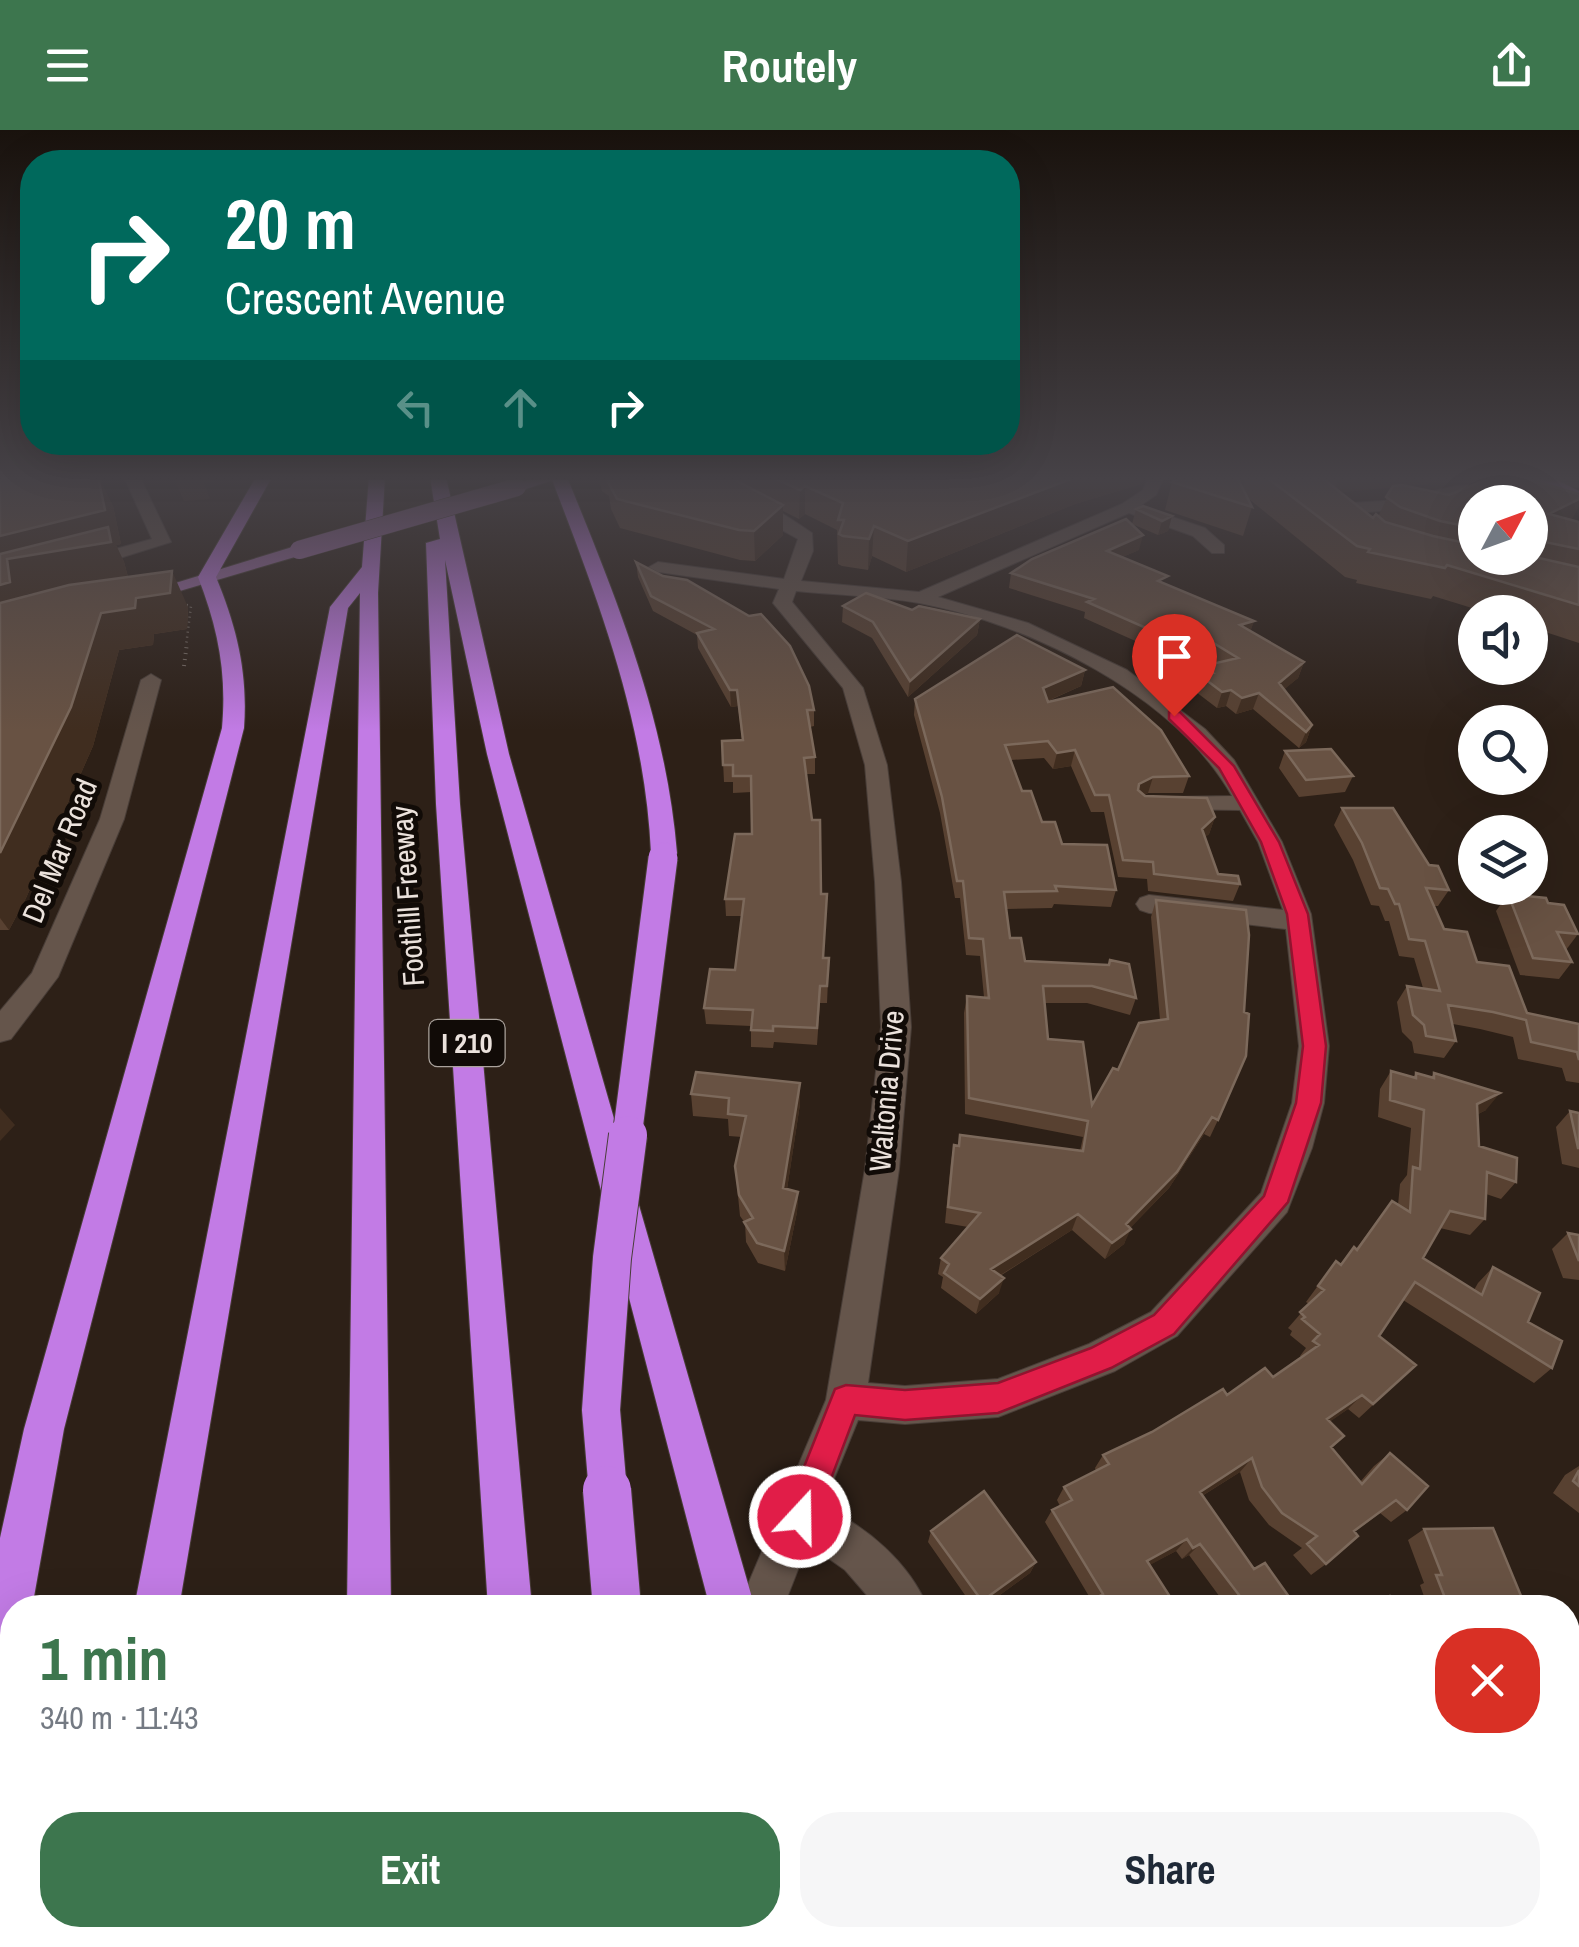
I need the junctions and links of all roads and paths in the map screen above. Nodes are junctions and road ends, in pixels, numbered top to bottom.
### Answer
1 (88, 562) edge
2 (215, 562) edge
3 (257, 562) edge
4 (370, 562) edge
5 (438, 562) edge
6 (454, 562) edge
7 (590, 562) edge
8 (801, 562) edge
9 (999, 562) edge
10 (370, 567) junction
11 (658, 567) dead end
12 (58, 570) edge
13 (207, 576) junction
14 (789, 586) junction
15 (921, 598) junction
16 (126, 600) edge
17 (170, 600) edge
18 (184, 666) dead end
19 (151, 680) dead end
20 (1247, 803) junction
21 (1148, 804) edge
22 (1148, 904) dead end
23 (1298, 920) junction
24 (0, 1030) edge
25 (846, 1400) junction
26 (800, 1517) junction
27 (11, 1595) edge
28 (158, 1595) edge
29 (369, 1595) edge
30 (509, 1595) edge
31 (616, 1595) edge
32 (729, 1595) edge
33 (766, 1595) edge
34 (897, 1595) edge

1 - 12 street
2 - 13 highway
3 - 13 main road, bridge
4 - 10 highway, Foothill Freeway
5 - 30 highway, Foothill Freeway / I 210
6 - 32 highway
7 - 31 highway, bridge
8 - 14 street
9 - 15 street
10 - 28 highway
10 - 29 highway, Foothill Freeway
11 - 14 street
13 - 16 main road
13 - 27 highway
14 - 15 street
14 - 25 street, Waltonia Drive
15 - 20 street
17 - 18 path
19 - 24 street, Del Mar Road
20 - 21 street
20 - 23 street
22 - 23 street
23 - 25 street
25 - 26 street, Waltonia Drive
26 - 33 street, Waltonia Drive
26 - 34 street

